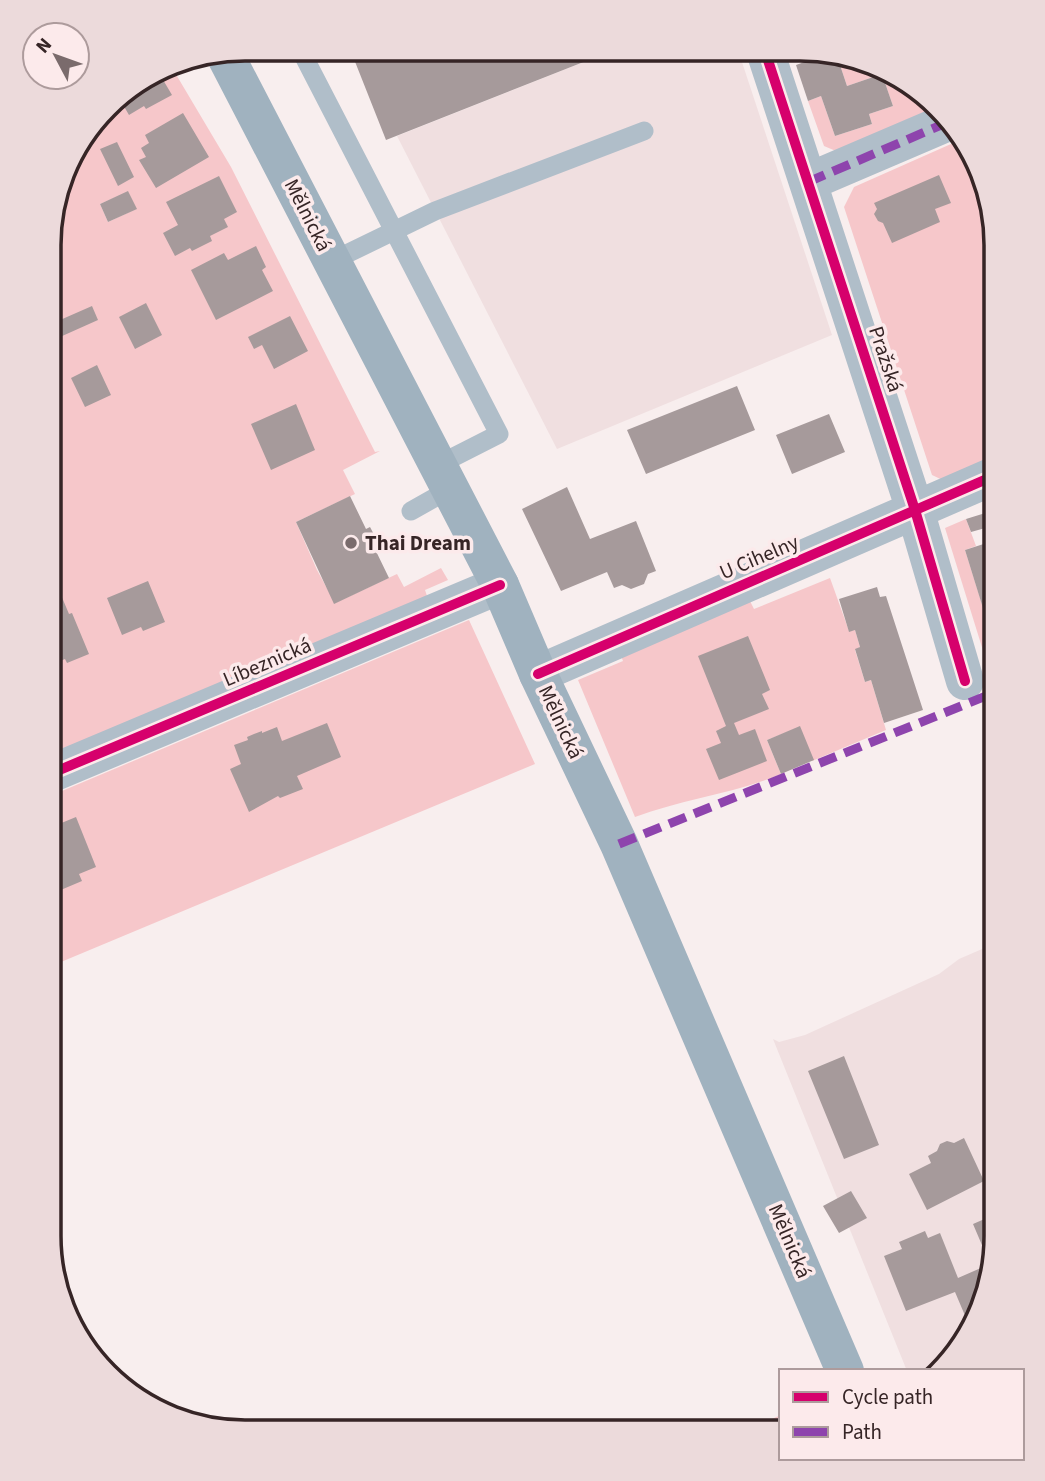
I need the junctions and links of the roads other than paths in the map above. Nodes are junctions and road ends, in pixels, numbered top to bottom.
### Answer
1 (306, 61) edge
2 (768, 61) edge
3 (229, 62) edge
4 (939, 125) edge
5 (644, 131) dead end
6 (808, 182) junction
7 (393, 231) junction
8 (332, 261) junction
9 (444, 477) junction
10 (984, 480) edge
11 (915, 510) junction
12 (411, 511) dead end
13 (499, 585) junction
14 (538, 674) junction
15 (965, 681) dead end
16 (61, 769) edge
17 (844, 1369) edge

1 - 7 lane
2 - 6 street, Pražská
3 - 8 main road, Mělnická
4 - 6 street
5 - 7 lane
6 - 11 street, Pražská
7 - 8 lane
7 - 9 lane
8 - 9 main road, Mělnická
9 - 12 lane
9 - 13 main road, Mělnická
10 - 11 street, U Cihelny
11 - 14 street, U Cihelny
11 - 15 street, Pražská
13 - 14 main road, Mělnická
13 - 16 street, Líbeznická
14 - 17 main road, Mělnická

